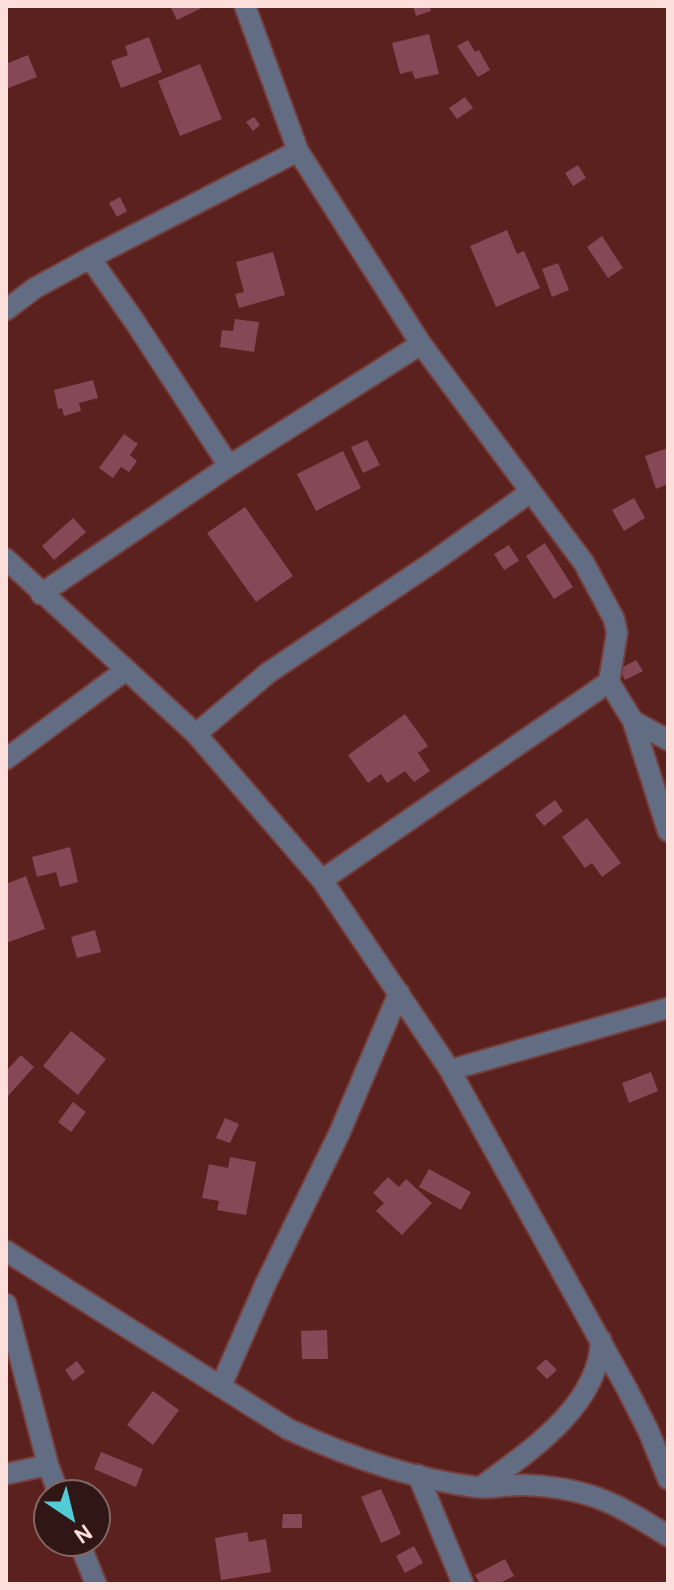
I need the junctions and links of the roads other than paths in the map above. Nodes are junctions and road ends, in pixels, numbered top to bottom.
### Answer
1 (245, 6) edge
2 (298, 151) junction
3 (90, 258) junction
4 (6, 310) edge
5 (421, 344) junction
6 (229, 466) junction
7 (529, 493) junction
8 (6, 559) edge
9 (41, 594) junction
10 (126, 670) junction
11 (609, 682) junction
12 (633, 721) junction
13 (196, 734) junction
14 (668, 740) edge
15 (6, 759) edge
16 (668, 831) edge
17 (322, 880) junction
18 (399, 993) junction
19 (668, 1008) edge
20 (450, 1070) junction
21 (6, 1251) edge
22 (6, 1304) edge
23 (601, 1340) junction
24 (221, 1386) junction
25 (48, 1465) junction
26 (6, 1474) edge
27 (418, 1475) junction
28 (53, 1478) edge
29 (668, 1479) edge
30 (479, 1487) junction
31 (668, 1536) edge
32 (85, 1558) edge
33 (96, 1584) edge
34 (463, 1584) edge

1 - 2 street
2 - 3 street
2 - 5 street
3 - 4 street
3 - 6 street
5 - 6 street
5 - 7 street
6 - 9 street
7 - 11 street
7 - 13 street
8 - 9 street
9 - 10 street
10 - 13 street
10 - 15 street
11 - 12 street
11 - 17 street
12 - 14 street
12 - 16 street
13 - 17 street
17 - 18 street
18 - 20 street
18 - 24 street
19 - 20 street
20 - 23 street
21 - 24 street
22 - 25 street
23 - 29 street
23 - 30 street
24 - 27 street
25 - 26 street
25 - 28 street
27 - 30 street
27 - 34 street
30 - 31 street
32 - 33 street

